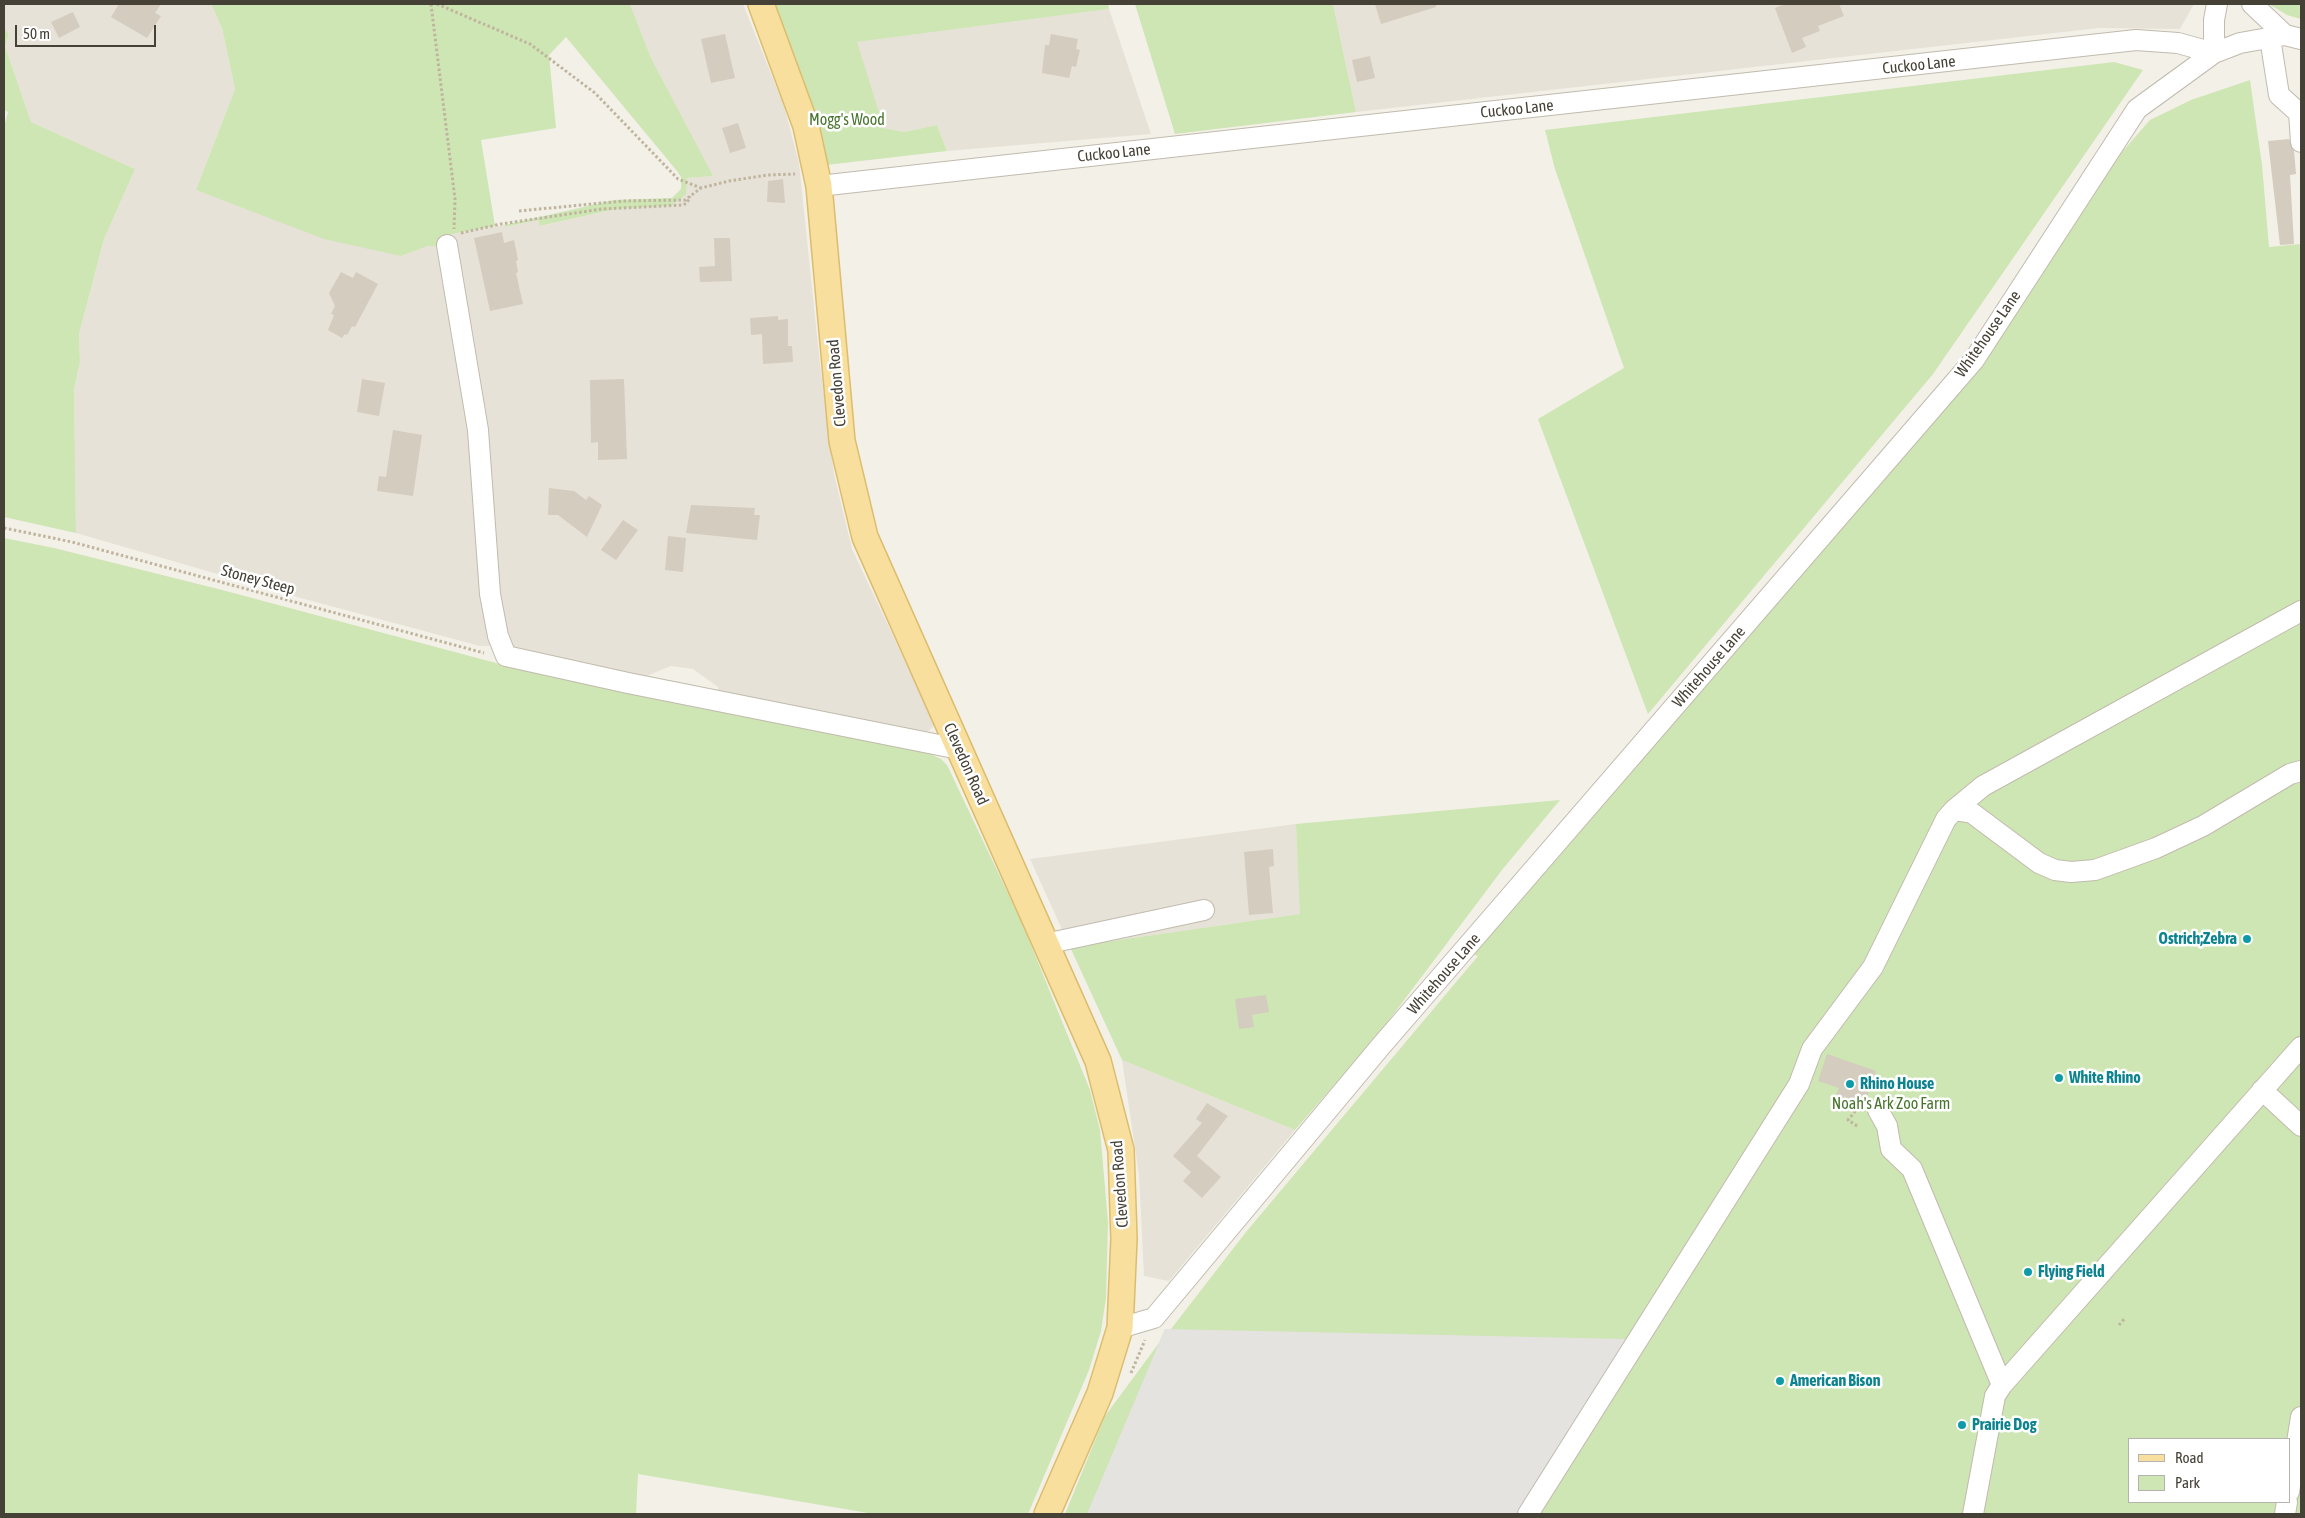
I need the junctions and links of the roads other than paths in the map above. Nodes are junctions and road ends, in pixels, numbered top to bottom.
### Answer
1 (761, 4) edge
2 (2216, 4) edge
3 (2252, 4) edge
4 (2285, 37) edge
5 (2214, 53) junction
6 (2300, 113) edge
7 (2301, 142) edge
8 (819, 186) junction
9 (450, 242) road end
10 (2301, 611) edge
11 (958, 749) junction
12 (2301, 771) edge
13 (1954, 810) junction
14 (1204, 910) dead end
15 (1045, 944) junction
16 (2301, 1047) edge
17 (2262, 1090) junction
18 (1878, 1110) dead end
19 (2301, 1126) edge
20 (1120, 1328) junction
21 (2002, 1385) junction
22 (2301, 1417) edge
23 (2290, 1486) edge
24 (1047, 1514) edge
25 (1528, 1514) edge
26 (1973, 1514) edge

1 - 8 main road, Clevedon Road
2 - 5 street
3 - 4 street
4 - 5 street, Whitehouse Lane
4 - 6 street
5 - 8 street, Cuckoo Lane
5 - 20 street, Whitehouse Lane
6 - 7 street
8 - 11 main road, Clevedon Road
9 - 11 street
10 - 13 street
11 - 15 main road, Clevedon Road
12 - 13 street
13 - 25 street
14 - 15 street
15 - 20 main road, Clevedon Road
16 - 17 street
17 - 19 street
17 - 21 street
18 - 21 street
20 - 24 main road, Clevedon Road
21 - 26 street
22 - 23 street

